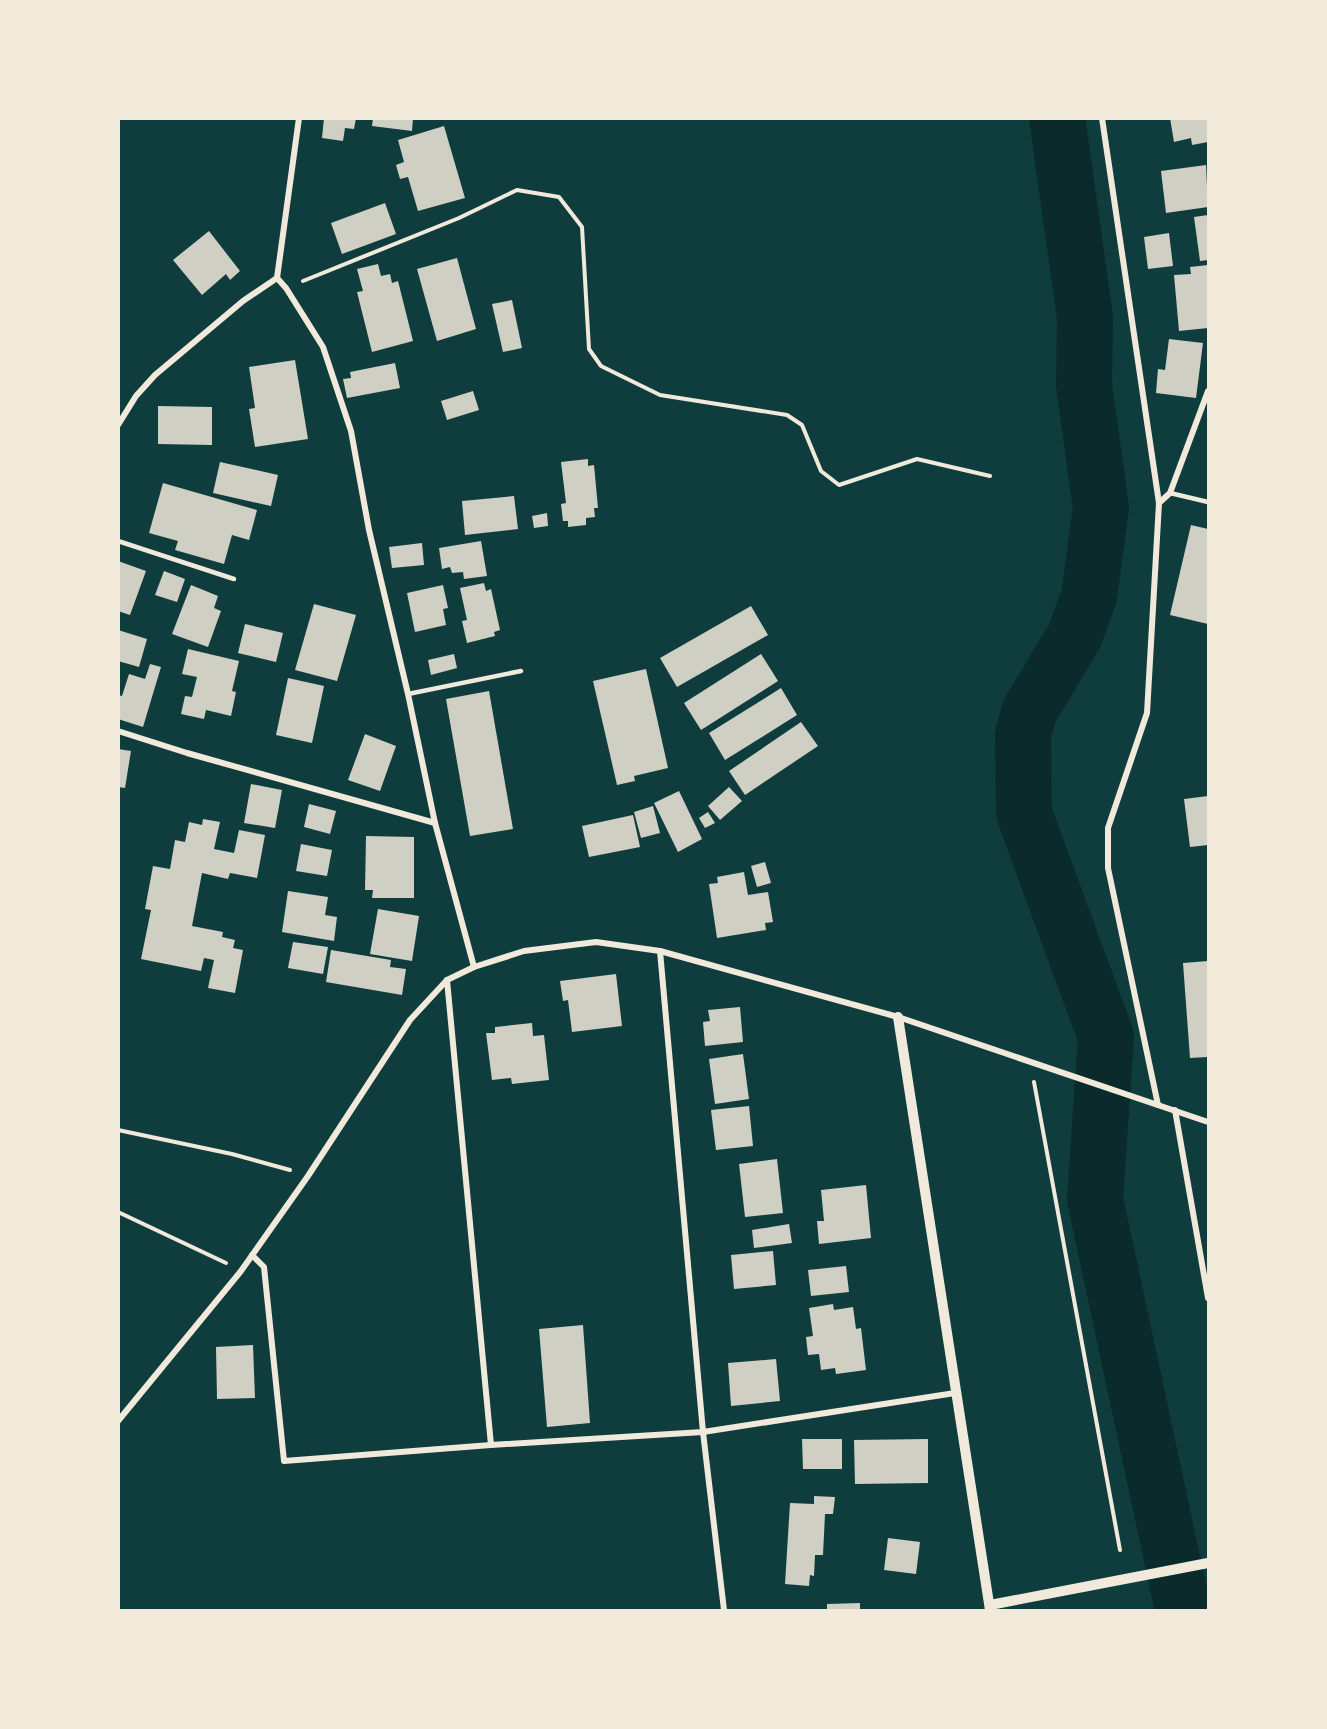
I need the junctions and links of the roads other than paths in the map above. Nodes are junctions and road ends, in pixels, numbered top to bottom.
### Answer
1 (299, 118) edge
2 (1102, 118) edge
3 (277, 278) junction
4 (1209, 391) edge
5 (118, 425) edge
6 (1170, 493) junction
7 (1159, 502) junction
8 (1209, 502) edge
9 (118, 542) edge
10 (234, 579) dead end
11 (521, 671) dead end
12 (408, 694) junction
13 (118, 731) edge
14 (435, 823) junction
15 (660, 951) junction
16 (474, 968) junction
17 (447, 980) junction
18 (898, 1017) junction
19 (1158, 1105) junction
20 (1175, 1110) junction
21 (1209, 1122) edge
22 (252, 1255) junction
23 (1209, 1298) edge
24 (955, 1393) junction
25 (118, 1421) edge
26 (703, 1432) junction
27 (492, 1445) junction
28 (1209, 1563) edge
29 (990, 1608) edge
30 (724, 1611) edge

1 - 3 street
2 - 7 street
3 - 5 street
3 - 12 street
4 - 6 street
6 - 7 street
6 - 8 lane
7 - 19 street
9 - 10 lane
11 - 12 lane
12 - 14 street
13 - 14 street
14 - 16 street
15 - 16 street
15 - 18 street
15 - 26 street
16 - 17 street
17 - 22 street
17 - 27 street
18 - 19 street
18 - 24 street
19 - 20 street
20 - 21 street
20 - 23 street
22 - 25 street
22 - 27 street
24 - 26 street
24 - 29 street
26 - 27 street
26 - 30 street
28 - 29 street

